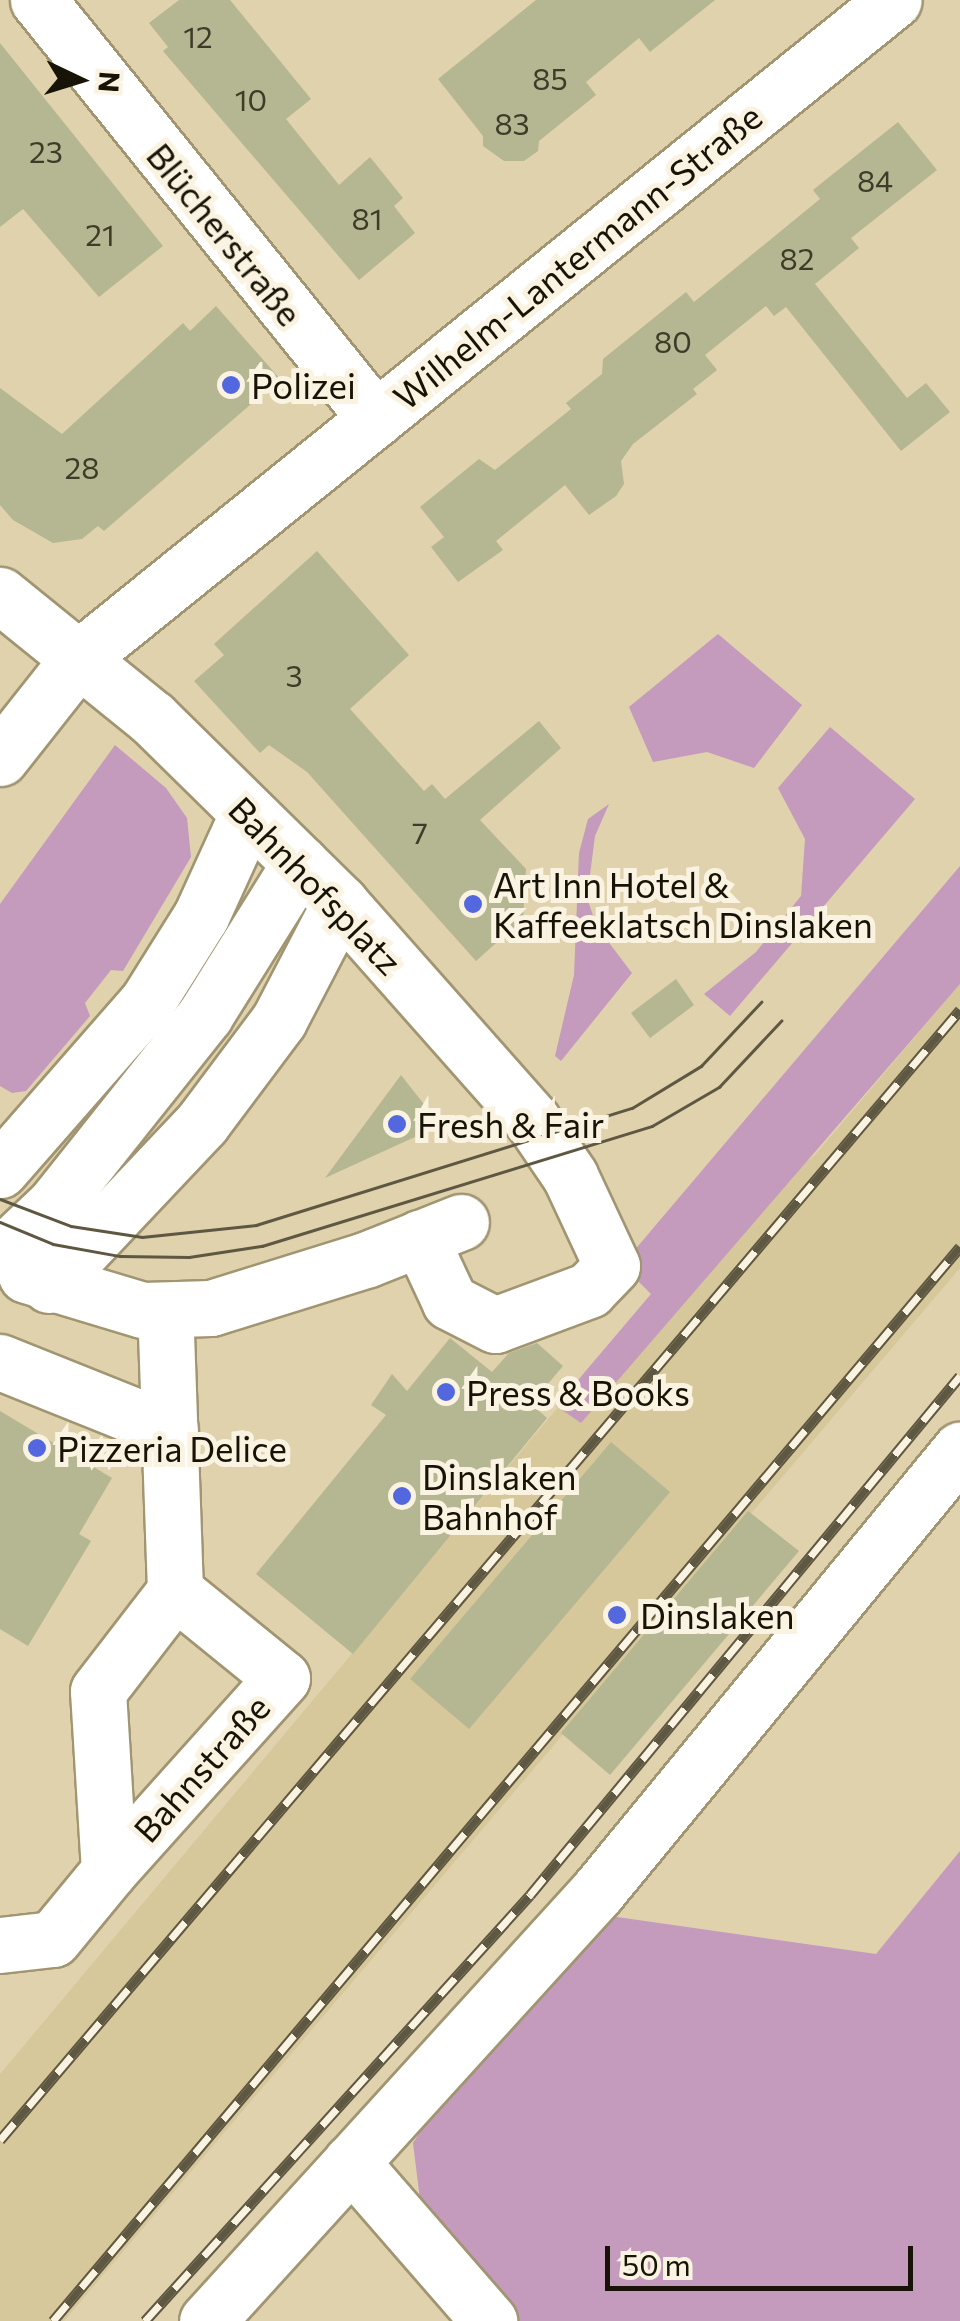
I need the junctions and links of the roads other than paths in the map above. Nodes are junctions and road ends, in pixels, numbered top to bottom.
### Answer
1 (38, 0) edge
2 (894, 0) edge
3 (376, 419) junction
4 (0, 594) edge
5 (79, 658) junction
6 (0, 758) edge
7 (248, 814) junction
8 (300, 863) junction
9 (340, 903) junction
10 (0, 1170) edge
11 (0, 1260) edge
12 (50, 1286) junction
13 (164, 1312) junction
14 (0, 1362) edge
15 (170, 1430) junction
16 (960, 1450) edge
17 (175, 1590) junction
18 (109, 1871) junction
19 (0, 1946) edge
20 (352, 2162) junction
21 (207, 2321) edge
22 (490, 2321) edge

1 - 3 street, Blücherstraße
2 - 3 street, Wilhelm-Lantermann-Straße
3 - 5 street, Wilhelm-Lantermann-Straße
4 - 5 street, Bahnhofsplatz
5 - 6 street, Wilhelm-Lantermann-Straße
5 - 7 street, Bahnhofsplatz
7 - 8 street, Bahnhofsplatz
7 - 10 street
8 - 9 street, Bahnhofsplatz
8 - 11 street
9 - 12 street
9 - 13 street, Bahnhofsplatz
11 - 12 street
12 - 13 street
13 - 15 street
14 - 15 street
15 - 17 street
16 - 20 street
17 - 18 street, Bahnstraße
17 - 18 street, Bahnstraße
18 - 19 street, Bahnstraße
20 - 21 street
20 - 22 street

